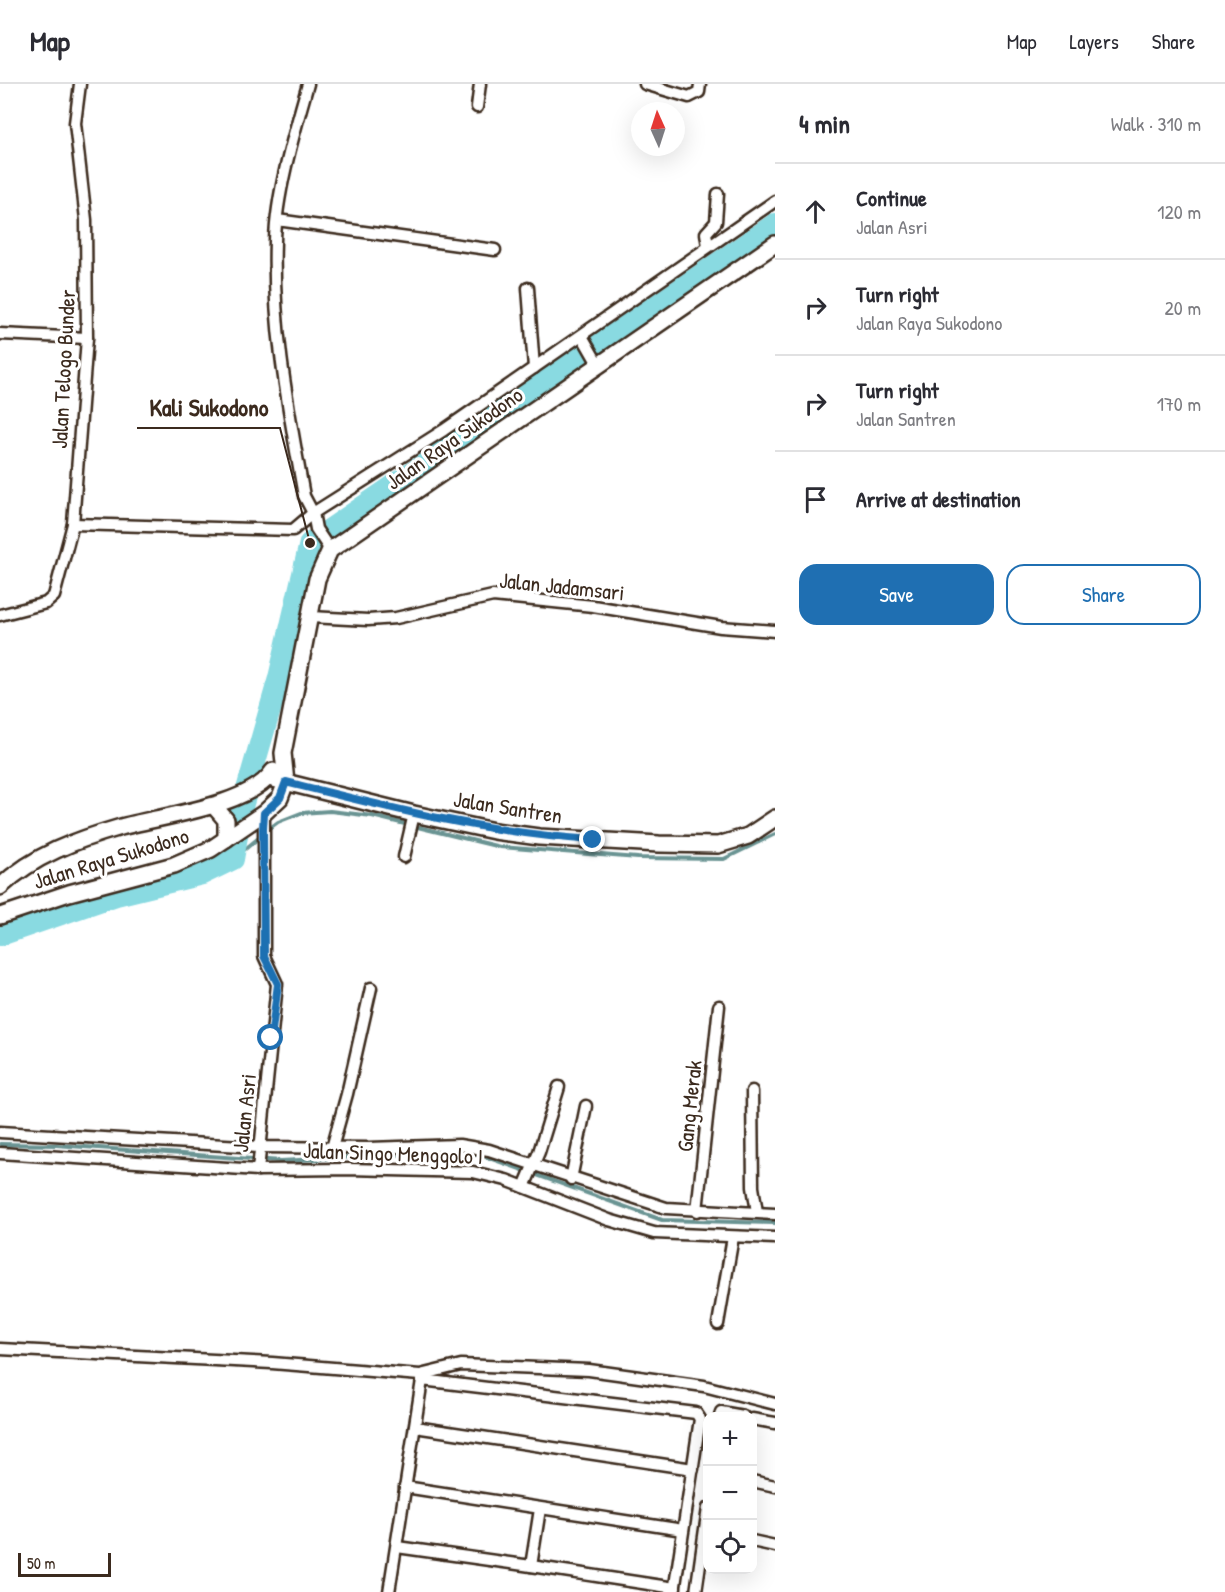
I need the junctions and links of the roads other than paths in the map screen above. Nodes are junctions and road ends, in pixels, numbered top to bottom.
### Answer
1 (80, 84) edge
2 (308, 84) edge
3 (480, 84) edge
4 (645, 84) edge
5 (700, 84) edge
6 (477, 107) dead end
7 (718, 194) dead end
8 (775, 201) edge
9 (277, 220) junction
10 (775, 244) edge
11 (708, 246) junction
12 (495, 250) dead end
13 (528, 288) dead end
14 (0, 334) edge
15 (87, 338) junction
16 (584, 340) junction
17 (595, 359) junction
18 (534, 368) junction
19 (313, 513) junction
20 (73, 524) junction
21 (328, 547) junction
22 (0, 615) edge
23 (310, 617) junction
24 (775, 631) edge
25 (284, 753) junction
26 (262, 782) junction
27 (286, 782) junction
28 (218, 804) junction
29 (775, 818) edge
30 (412, 822) junction
31 (262, 824) junction
32 (231, 836) junction
33 (404, 857) dead end
34 (0, 887) edge
35 (2, 911) edge
36 (371, 988) dead end
37 (718, 1006) dead end
38 (559, 1087) dead end
39 (752, 1091) dead end
40 (586, 1106) dead end
41 (0, 1132) edge
42 (332, 1148) junction
43 (259, 1149) junction
44 (0, 1153) edge
45 (258, 1168) junction
46 (532, 1168) junction
47 (572, 1179) junction
48 (525, 1185) junction
49 (697, 1211) junction
50 (757, 1212) junction
51 (775, 1214) edge
52 (733, 1237) junction
53 (775, 1238) edge
54 (718, 1324) dead end
55 (0, 1349) edge
56 (775, 1404) edge
57 (757, 1420) edge
58 (775, 1423) edge
59 (415, 1427) junction
60 (693, 1469) junction
61 (757, 1482) edge
62 (775, 1486) edge
63 (405, 1487) junction
64 (540, 1509) junction
65 (683, 1530) junction
66 (757, 1542) edge
67 (775, 1546) edge
68 (397, 1547) junction
69 (703, 1549) edge
70 (531, 1566) junction
71 (674, 1590) edge
72 (389, 1592) edge
73 (696, 1592) edge

1 - 15 street, Jalan Telogo Bunder
2 - 9 street
3 - 6 street
4 - 5 street
7 - 11 street
8 - 11 street
9 - 12 street
9 - 19 street
10 - 17 main road, Jalan Raya Sukodono
11 - 16 street
13 - 18 street
14 - 15 street
15 - 20 street, Jalan Telogo Bunder
16 - 17 street
16 - 18 street
17 - 21 main road, Jalan Raya Sukodono
18 - 19 street
19 - 20 street
19 - 21 street
20 - 22 street, Jalan Telogo Bunder
21 - 23 main road
23 - 24 street, Jalan Jadamsari
23 - 25 main road
25 - 26 main road
25 - 27 main road
26 - 27 main road, Jalan Santren
26 - 28 main road, Jalan Raya Sukodono
27 - 30 main road, Jalan Santren
27 - 31 main road, Jalan Raya Sukodono
28 - 32 main road
28 - 34 main road, Jalan Raya Sukodono
29 - 30 main road, Jalan Santren
30 - 33 street
31 - 32 main road, Jalan Raya Sukodono
31 - 43 street, Jalan Asri
32 - 35 main road, Jalan Raya Sukodono
36 - 42 street
37 - 49 street, Gang Merak
38 - 46 street
39 - 50 street
40 - 47 street
41 - 43 street
42 - 43 street
42 - 46 street
43 - 45 street, Jalan Asri
44 - 45 street, Jalan Singo Menggolo I
45 - 48 street, Jalan Singo Menggolo I
46 - 47 street
46 - 48 street
47 - 49 street
48 - 52 street, Jalan Singo Menggolo I
49 - 50 street
50 - 51 street
52 - 53 street, Jalan Singo Menggolo I
52 - 54 street
55 - 56 street
57 - 58 street
59 - 60 street
59 - 60 street
59 - 63 street
60 - 65 street
61 - 62 street
63 - 64 street
63 - 68 street
64 - 65 street
64 - 70 street
65 - 71 street
66 - 67 street
68 - 70 street
68 - 72 street
69 - 73 street
70 - 71 street

